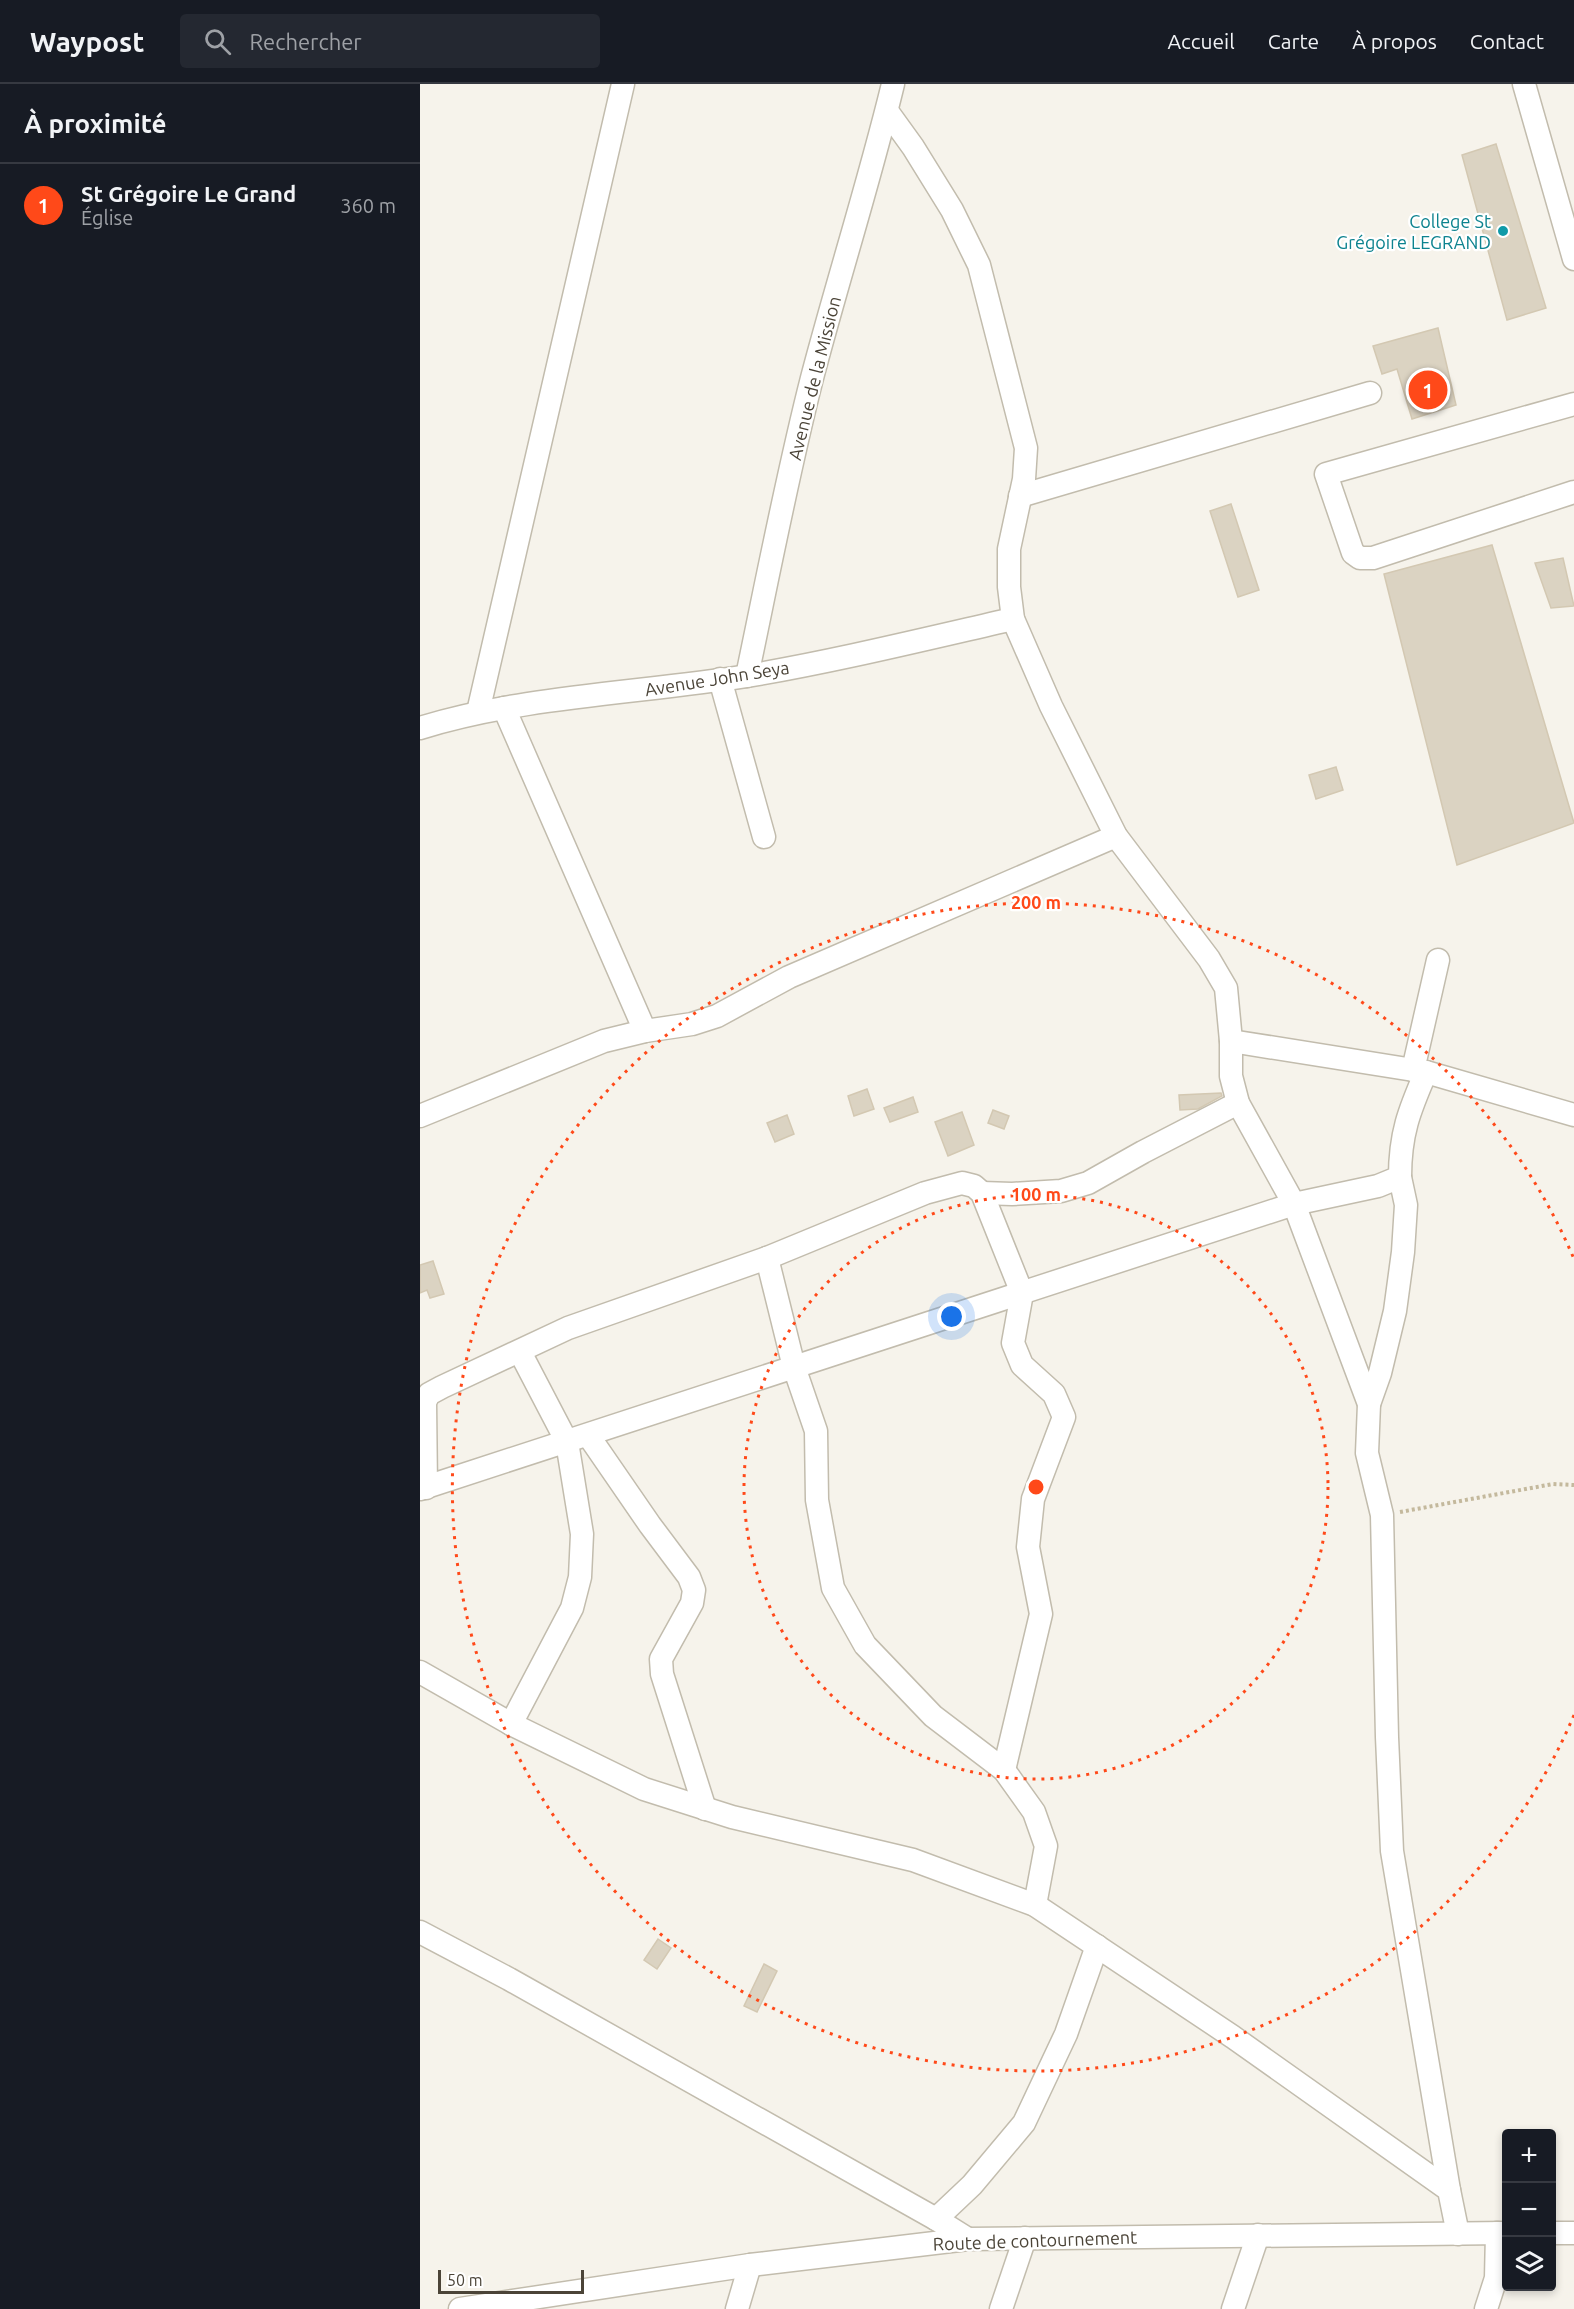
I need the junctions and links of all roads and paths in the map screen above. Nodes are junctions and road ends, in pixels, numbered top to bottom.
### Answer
1 (623, 84) edge
2 (894, 84) edge
3 (1524, 84) edge
4 (887, 111) junction
5 (1574, 259) edge
6 (1370, 393) dead end
7 (1574, 404) edge
8 (1574, 492) edge
9 (1020, 496) junction
10 (1013, 619) junction
11 (747, 676) junction
12 (720, 679) junction
13 (504, 708) junction
14 (478, 712) junction
15 (420, 728) edge
16 (1116, 836) junction
17 (765, 837) dead end
18 (1438, 960) dead end
19 (645, 1031) junction
20 (1231, 1041) junction
21 (1420, 1071) junction
22 (1238, 1103) junction
23 (1574, 1115) edge
24 (420, 1116) edge
25 (1400, 1178) junction
26 (982, 1193) junction
27 (1294, 1204) junction
28 (767, 1258) junction
29 (1022, 1293) junction
30 (520, 1352) junction
31 (794, 1367) junction
32 (422, 1403) edge
33 (1368, 1404) junction
34 (578, 1438) junction
35 (1574, 1485) edge
36 (423, 1488) edge
37 (1382, 1515) junction
38 (420, 1672) edge
39 (511, 1724) junction
40 (1004, 1770) junction
41 (705, 1809) junction
42 (1035, 1905) junction
43 (420, 1932) edge
44 (1097, 1946) junction
45 (1449, 2190) junction
46 (936, 2219) junction
47 (1502, 2233) edge
48 (1556, 2233) edge
49 (1574, 2233) edge
50 (1458, 2234) junction
51 (1258, 2235) junction
52 (1024, 2238) junction
53 (968, 2239) junction
54 (750, 2265) junction
55 (460, 2309) edge
56 (737, 2309) edge
57 (1001, 2309) edge
58 (1233, 2309) edge
59 (1486, 2309) edge

1 - 14 street
2 - 4 street, Avenue de la Mission
3 - 5 street
4 - 9 street
4 - 11 street, Avenue de la Mission
6 - 9 street
7 - 8 street
9 - 10 street
10 - 11 street, Avenue John Seya
10 - 16 street
11 - 12 street, Avenue John Seya
12 - 13 street, Avenue John Seya
12 - 17 street
13 - 14 street, Avenue John Seya
13 - 19 street
14 - 15 street, Avenue John Seya
16 - 19 street
16 - 20 street
18 - 21 street
19 - 24 street
20 - 21 street
20 - 22 street
21 - 23 street
21 - 25 street
22 - 26 street
22 - 27 street
25 - 27 street
25 - 33 street
26 - 28 street
26 - 29 street
27 - 29 street
27 - 33 street
28 - 30 street
28 - 31 street
29 - 31 street
29 - 40 street
30 - 32 street
30 - 34 street
31 - 34 street
31 - 40 street
32 - 36 street
33 - 37 street
34 - 36 street
34 - 39 street
34 - 41 street
35 - 37 path
37 - 45 street
38 - 39 street
39 - 41 street
40 - 42 street
41 - 42 street
42 - 44 street
43 - 46 street
44 - 45 street
44 - 46 street
45 - 50 street
46 - 53 street
47 - 50 street, Route de contournement
47 - 59 street
48 - 49 street
50 - 51 street, Route de contournement
51 - 52 street, Route de contournement
51 - 58 street
52 - 53 street, Route de contournement
52 - 57 street
53 - 54 street, Route de contournement
54 - 55 street, Route de contournement
54 - 56 street

